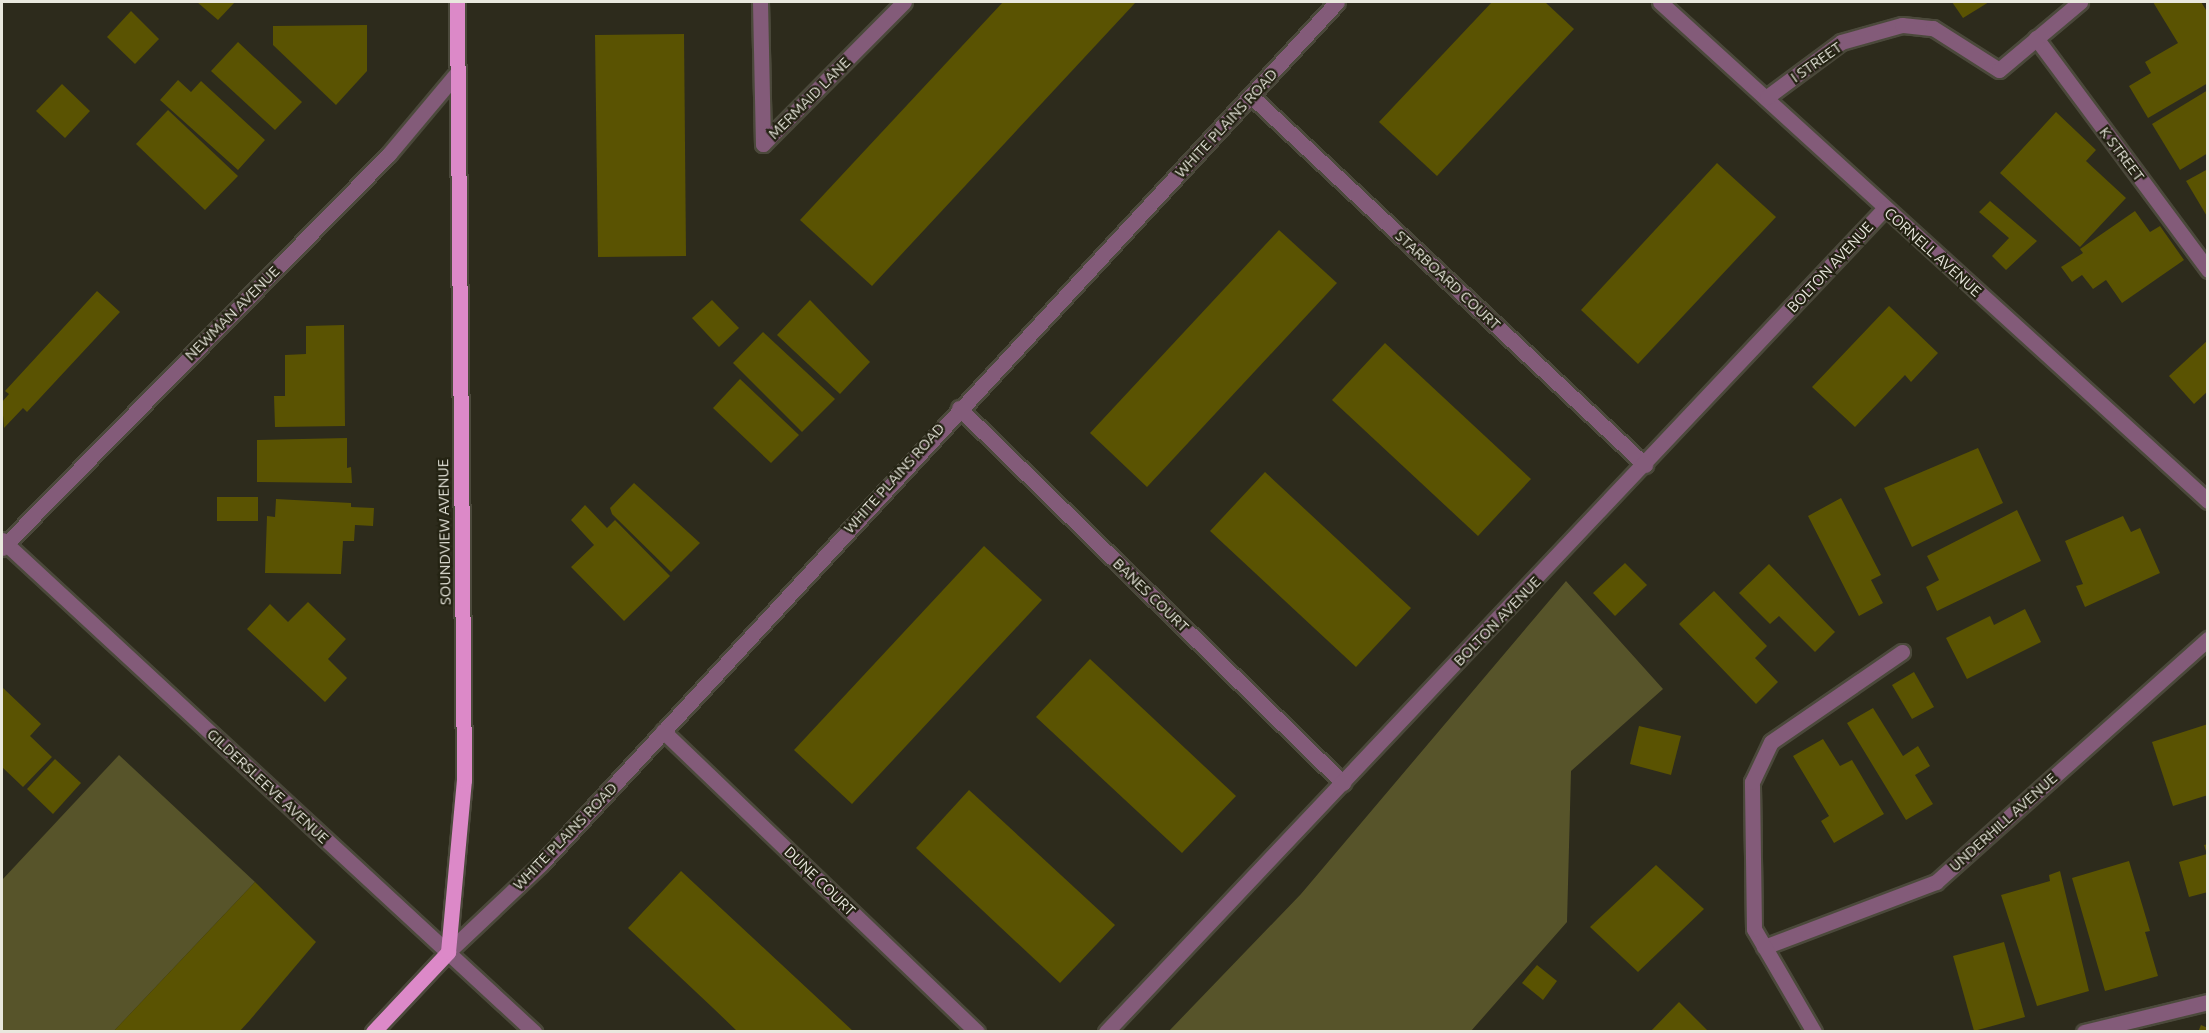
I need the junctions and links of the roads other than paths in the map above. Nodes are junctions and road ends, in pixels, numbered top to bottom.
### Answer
1 (457, 2) edge
2 (760, 2) edge
3 (904, 2) edge
4 (1337, 2) edge
5 (1660, 2) edge
6 (2080, 2) edge
7 (2036, 38) junction
8 (458, 74) junction
9 (1251, 96) junction
10 (1767, 97) junction
11 (1885, 208) junction
12 (2208, 270) edge
13 (959, 408) junction
14 (1646, 465) junction
15 (2208, 501) edge
16 (3, 544) edge
17 (2208, 639) edge
18 (1902, 652) dead end
19 (663, 731) junction
20 (1343, 783) junction
21 (1764, 947) junction
22 (448, 952) junction
23 (2208, 1002) edge
24 (373, 1032) edge
25 (534, 1032) edge
26 (977, 1032) edge
27 (1106, 1032) edge
28 (1814, 1032) edge
29 (2084, 1032) edge

1 - 8 main road, SOUNDVIEW AVENUE
2 - 3 street, MERMAID LANE
4 - 9 street, WHITE PLAINS ROAD
5 - 10 street, CORNELL AVENUE
6 - 7 street
7 - 10 street, I STREET
7 - 12 street, K STREET
8 - 16 street, NEWMAN AVENUE
8 - 22 main road, SOUNDVIEW AVENUE
9 - 13 street, WHITE PLAINS ROAD
9 - 14 street, STARBOARD COURT
10 - 11 street, CORNELL AVENUE
11 - 14 street, BOLTON AVENUE
11 - 15 street, CORNELL AVENUE
13 - 19 street, WHITE PLAINS ROAD
13 - 20 street, BANES COURT
14 - 20 street, BOLTON AVENUE
16 - 22 street, GILDERSLEEVE AVENUE
17 - 21 street, UNDERHILL AVENUE
18 - 21 street
19 - 22 street, WHITE PLAINS ROAD
19 - 26 street, DUNE COURT
20 - 27 street, BOLTON AVENUE
21 - 28 street
22 - 24 main road
22 - 25 street, GILDERSLEEVE AVENUE
23 - 29 street

